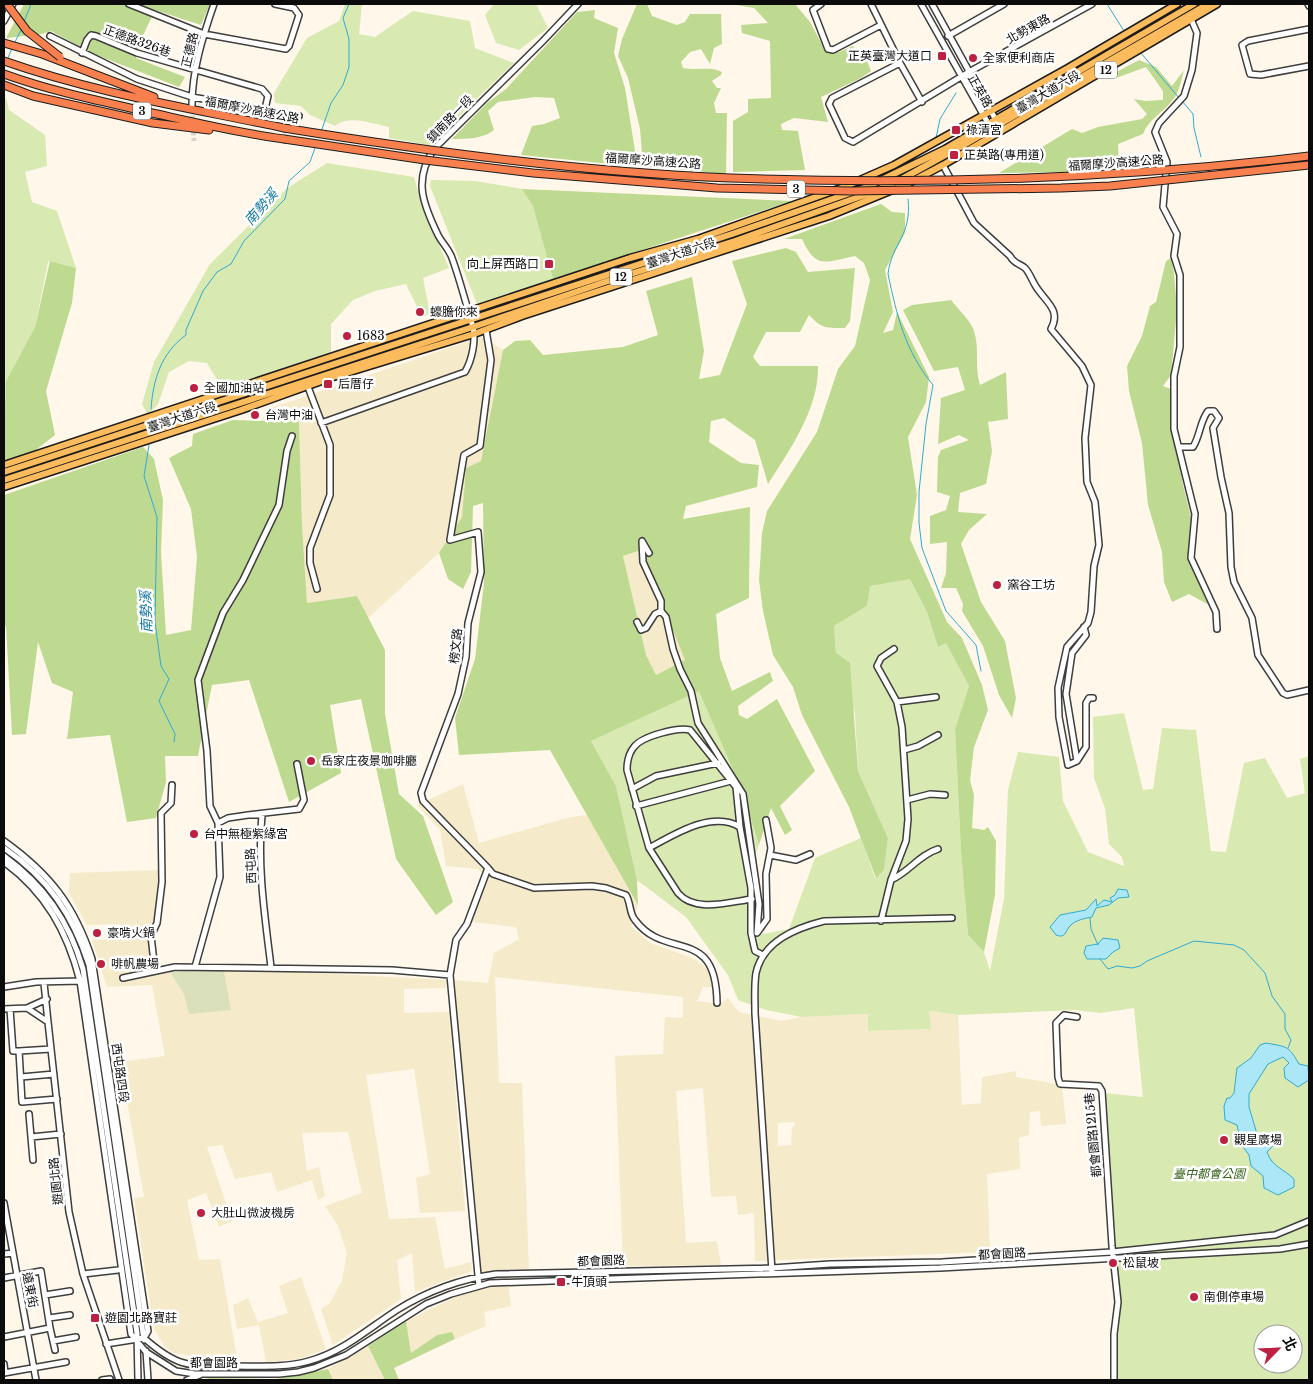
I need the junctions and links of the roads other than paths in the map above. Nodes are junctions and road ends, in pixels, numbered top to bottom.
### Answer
1 (7, 4) edge
2 (13, 4) edge
3 (129, 4) edge
4 (214, 4) edge
5 (275, 4) edge
6 (578, 4) edge
7 (821, 4) edge
8 (871, 4) edge
9 (920, 4) edge
10 (932, 4) edge
11 (1004, 4) edge
12 (1092, 4) edge
13 (1177, 4) edge
14 (1194, 4) edge
15 (1208, 4) edge
16 (1218, 4) edge
17 (1191, 19) junction
18 (4, 21) edge
19 (881, 25) junction
20 (1309, 29) edge
21 (204, 34) junction
22 (50, 36) dead end
23 (948, 36) junction
24 (4, 43) edge
25 (82, 53) junction
26 (4, 62) edge
27 (900, 63) junction
28 (1309, 66) edge
29 (196, 69) junction
30 (969, 72) junction
31 (4, 74) edge
32 (961, 78) junction
33 (105, 80) junction
34 (4, 85) edge
35 (192, 102) junction
36 (922, 102) junction
37 (266, 109) junction
38 (991, 111) junction
39 (299, 116) dead end
40 (983, 116) junction
41 (249, 121) junction
42 (999, 126) junction
43 (991, 130) junction
44 (246, 134) junction
45 (1309, 156) edge
46 (1309, 164) edge
47 (943, 165) junction
48 (470, 316) junction
49 (486, 330) junction
50 (474, 331) junction
51 (308, 386) junction
52 (321, 423) junction
53 (292, 436) dead end
54 (1180, 448) junction
55 (4, 465) edge
56 (4, 472) edge
57 (4, 480) edge
58 (4, 487) edge
59 (649, 553) dead end
60 (317, 589) dead end
61 (661, 611) junction
62 (637, 622) dead end
63 (1084, 627) junction
64 (1217, 629) dead end
65 (894, 649) dead end
66 (1309, 690) edge
67 (936, 696) dead end
68 (1093, 698) dead end
69 (897, 702) junction
70 (938, 735) dead end
71 (904, 750) junction
72 (1077, 761) junction
73 (718, 763) junction
74 (297, 764) dead end
75 (731, 781) junction
76 (172, 785) dead end
77 (632, 789) junction
78 (945, 795) dead end
79 (907, 800) junction
80 (636, 806) junction
81 (248, 815) junction
82 (766, 820) dead end
83 (218, 823) junction
84 (740, 827) junction
85 (4, 841) edge
86 (4, 848) edge
87 (649, 848) junction
88 (938, 849) dead end
89 (810, 854) dead end
90 (770, 855) junction
91 (4, 856) edge
92 (4, 862) edge
93 (488, 868) junction
94 (891, 880) junction
95 (752, 899) junction
96 (952, 918) dead end
97 (881, 921) junction
98 (763, 955) junction
99 (195, 967) junction
100 (272, 967) junction
101 (155, 971) junction
102 (450, 975) junction
103 (123, 978) dead end
104 (82, 981) junction
105 (94, 981) junction
106 (44, 983) junction
107 (4, 987) edge
108 (47, 999) junction
109 (718, 1003) dead end
110 (27, 1008) junction
111 (4, 1009) edge
112 (10, 1009) junction
113 (1077, 1016) dead end
114 (48, 1022) junction
115 (51, 1049) junction
116 (19, 1051) junction
117 (54, 1074) junction
118 (21, 1077) junction
119 (57, 1099) junction
120 (29, 1114) dead end
121 (61, 1134) junction
122 (31, 1137) junction
123 (33, 1160) dead end
124 (4, 1203) edge
125 (5, 1219) edge
126 (1309, 1222) edge
127 (1244, 1240) junction
128 (1309, 1244) edge
129 (1157, 1249) junction
130 (1245, 1251) junction
131 (1112, 1252) junction
132 (13, 1253) junction
133 (4, 1254) edge
134 (1158, 1255) junction
135 (772, 1268) junction
136 (118, 1270) dead end
137 (83, 1274) junction
138 (772, 1275) junction
139 (17, 1276) junction
140 (477, 1277) junction
141 (4, 1278) edge
142 (478, 1286) junction
143 (70, 1291) dead end
144 (45, 1295) junction
145 (70, 1315) dead end
146 (49, 1318) junction
147 (50, 1328) junction
148 (28, 1332) junction
149 (4, 1337) edge
150 (76, 1337) dead end
151 (144, 1338) junction
152 (137, 1339) junction
153 (53, 1341) junction
154 (106, 1344) junction
155 (55, 1350) dead end
156 (146, 1352) junction
157 (66, 1362) dead end
158 (4, 1364) edge
159 (34, 1368) junction
160 (7, 1373) edge
161 (208, 1374) junction
162 (110, 1379) dead end
163 (13, 1380) edge
164 (36, 1380) edge
165 (102, 1380) edge
166 (118, 1380) edge
167 (138, 1380) edge
168 (148, 1380) edge
169 (187, 1380) edge
170 (1114, 1380) edge

1 - 33 highway, bridge
2 - 18 street
3 - 21 street
4 - 21 street, 正德路
5 - 21 street
6 - 48 street, 鎮南路一段
7 - 19 street
8 - 19 street
9 - 32 street, 正英路
10 - 23 street, 正英路
11 - 23 street
12 - 30 street, 北勢東路
13 - 38 main road, 臺灣大道六段 / 12
14 - 42 main road, 臺灣大道六段 / 12
15 - 42 main road, 臺灣大道六段 / 12
16 - 17 main road, 臺灣大道六段 / 12
17 - 42 main road, 臺灣大道六段 / 12
17 - 54 street
19 - 27 street
20 - 28 street
21 - 29 street, 正德路
22 - 25 street
23 - 30 street, 正英路
24 - 33 highway
25 - 29 street, 正德路326巷
25 - 35 street
26 - 41 highway, 福爾摩沙高速公路 / 3
27 - 36 street
27 - 36 street, 北勢東路
29 - 35 street, 正德路
29 - 37 street
30 - 32 street, 北勢東路
30 - 38 street, 正英路
31 - 44 highway, 福爾摩沙高速公路 / 3
32 - 36 street, 北勢東路
32 - 40 street, 正英路
33 - 41 highway
34 - 44 highway
35 - 37 street
37 - 39 street
38 - 40 main road, 臺灣大道六段 / 12
38 - 42 street, 正英路
40 - 43 street, 正英路
40 - 48 main road, 臺灣大道六段 / 12
41 - 45 highway, 福爾摩沙高速公路 / 3, bridge
42 - 43 main road, 臺灣大道六段 / 12
43 - 47 main road, 臺灣大道六段 / 12
43 - 48 main road, 臺灣大道六段 / 12
43 - 50 main road, 臺灣大道六段 / 12
44 - 46 highway, 福爾摩沙高速公路 / 3, bridge
47 - 49 main road, 臺灣大道六段 / 12
47 - 63 street
48 - 50 street, 鎮南路一段
48 - 55 main road, 臺灣大道六段 / 12
48 - 56 main road, 臺灣大道六段 / 12
49 - 50 main road, 臺灣大道六段 / 12
49 - 93 street, 榜文路
50 - 51 main road, 臺灣大道六段 / 12
50 - 52 street
50 - 57 main road, 臺灣大道六段 / 12
51 - 52 street
51 - 58 main road, 臺灣大道六段 / 12
52 - 60 street
53 - 83 street
54 - 64 street
54 - 66 street
59 - 61 street
61 - 62 street
61 - 90 street
63 - 72 street
63 - 72 street
65 - 69 street
67 - 69 street
68 - 72 street
69 - 71 street
70 - 71 street
71 - 79 street
73 - 75 street
73 - 77 street
73 - 77 street
74 - 81 street
75 - 80 street
75 - 84 street
76 - 101 street
77 - 80 street
78 - 79 street
79 - 94 street
80 - 87 street
81 - 83 street
81 - 100 street, 西屯路
82 - 90 street
83 - 99 street
84 - 87 street
84 - 95 street
85 - 105 street, 西屯路四段
86 - 105 street, 西屯路四段
87 - 95 street
88 - 94 street
89 - 90 street
91 - 104 street, 西屯路四段
92 - 104 street, 西屯路四段
93 - 102 street
93 - 109 street
94 - 97 street
95 - 98 street
96 - 97 street
97 - 98 street
98 - 135 street
99 - 100 street
99 - 101 street
100 - 102 street
101 - 103 street
102 - 140 street
104 - 105 street
104 - 106 street
104 - 152 street, 西屯路四段
105 - 151 street, 西屯路四段
106 - 107 street
106 - 108 street, 遊園北路
108 - 110 street
108 - 114 street, 遊園北路
110 - 112 street
110 - 114 street
111 - 112 street
112 - 116 street
113 - 131 street, 都會園路1215巷
114 - 115 street, 遊園北路
115 - 116 street
115 - 117 street, 遊園北路
116 - 118 street
117 - 118 street
117 - 119 street, 遊園北路
118 - 119 street
119 - 121 street, 遊園北路
120 - 122 street
121 - 122 street
121 - 137 street, 遊園北路
122 - 123 street
124 - 125 street, 遠東街
125 - 132 street, 遠東街
126 - 127 street, 都會園路
127 - 129 street, 都會園路
127 - 130 street
128 - 130 street, 都會園路
129 - 131 street, 都會園路
129 - 134 street
130 - 134 street, 都會園路
131 - 134 street, 都會園路
131 - 135 street, 都會園路
131 - 138 street, 都會園路
131 - 170 street
132 - 133 street
132 - 139 street, 遠東街
135 - 138 street
135 - 140 street, 都會園路
136 - 137 street
137 - 154 street, 遊園北路
138 - 142 street, 都會園路
139 - 141 street
139 - 144 street
139 - 148 street, 遠東街
140 - 142 street
140 - 151 street, 都會園路
142 - 161 street, 都會園路
143 - 144 street
144 - 146 street
145 - 146 street
146 - 147 street
147 - 148 street
147 - 153 street
148 - 149 street
148 - 159 street, 遠東街
150 - 153 street
151 - 152 street
151 - 156 street, 西屯路四段
152 - 154 street
152 - 156 street, 都會園路
152 - 167 street, 西屯路四段
153 - 155 street
154 - 166 street, 遊園北路
156 - 161 street, 都會園路
156 - 168 street, 西屯路四段
157 - 159 street
158 - 160 street
159 - 160 street
159 - 164 street, 遠東街
160 - 163 street
161 - 169 street
162 - 165 street

